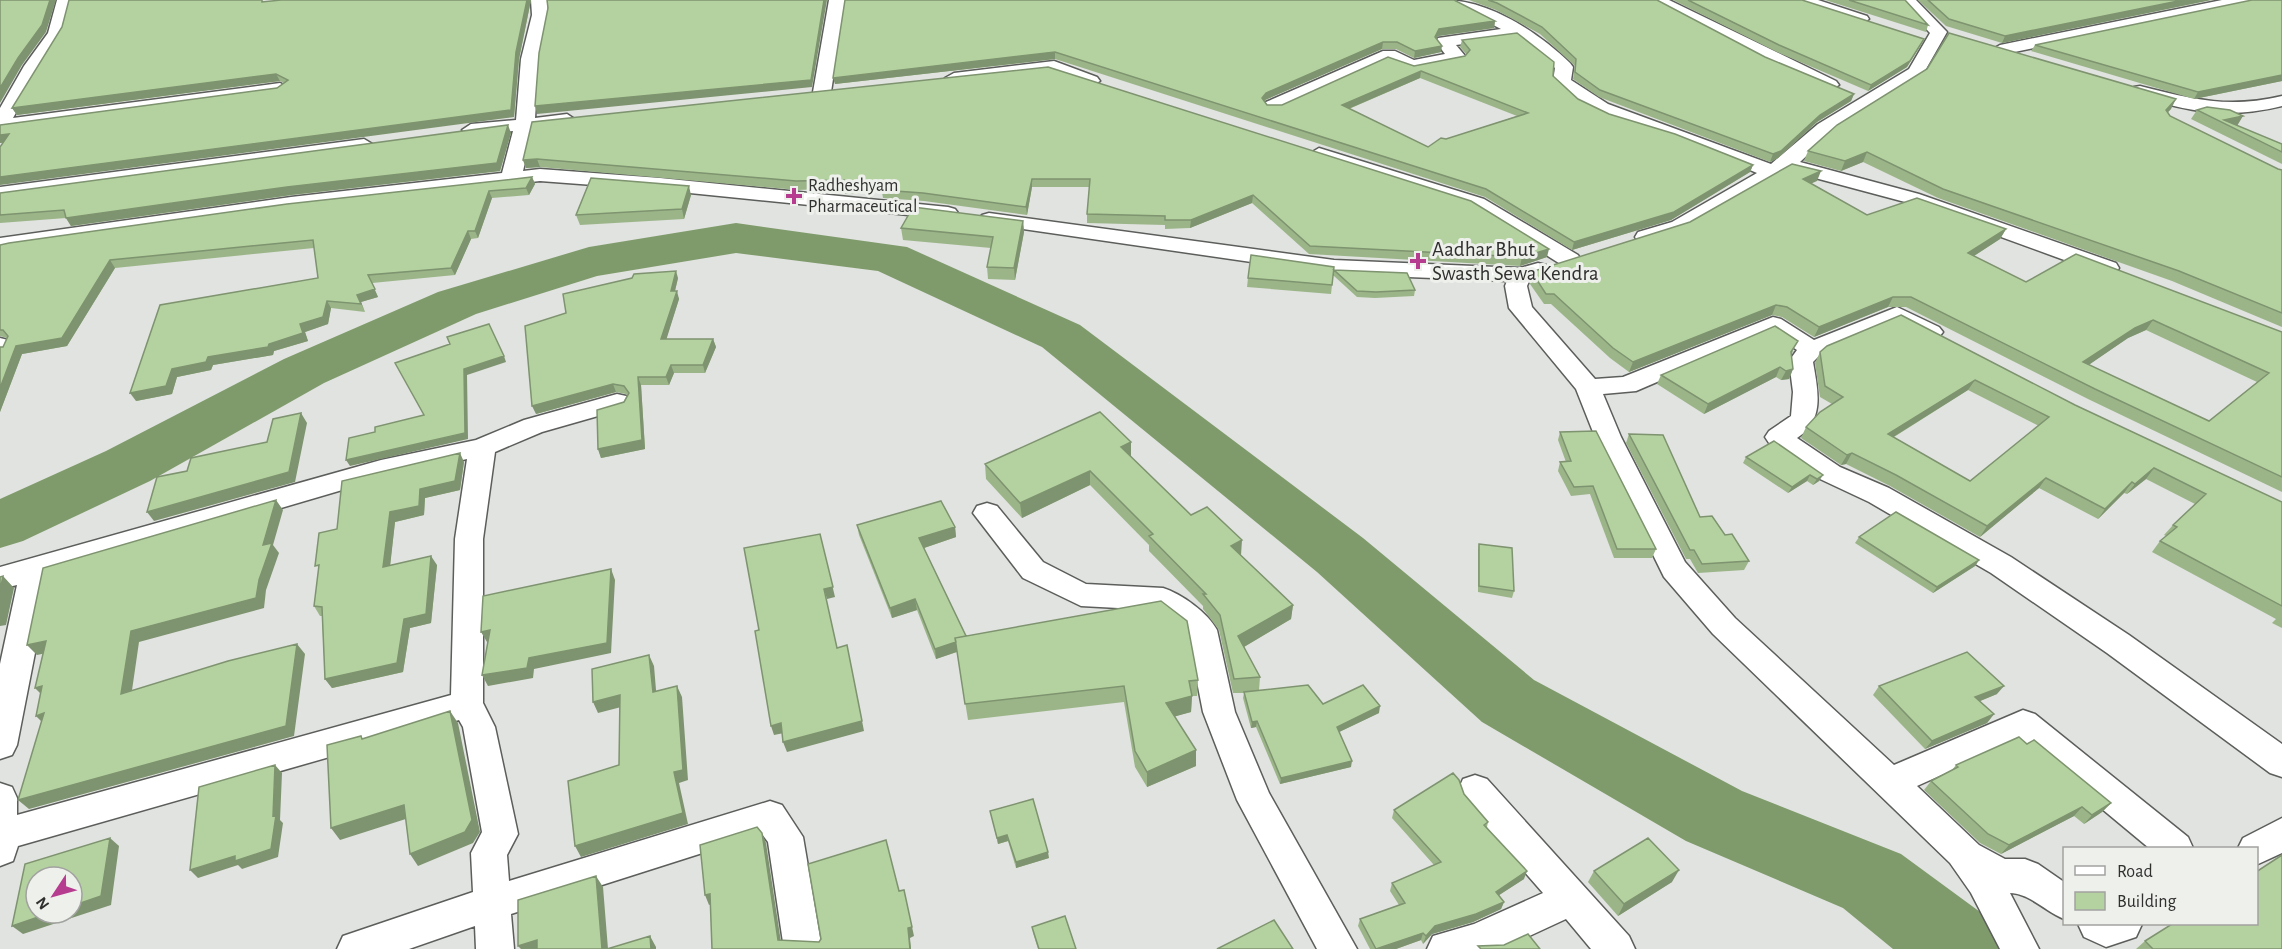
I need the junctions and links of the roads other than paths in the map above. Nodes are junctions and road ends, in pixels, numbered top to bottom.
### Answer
1 (65, 0) edge
2 (539, 0) edge
3 (837, 0) edge
4 (1452, 0) edge
5 (1656, 0) edge
6 (1802, 0) edge
7 (1907, 0) edge
8 (2246, 0) edge
9 (1882, 26) edge
10 (1519, 32) junction
11 (1979, 43) edge
12 (2000, 51) junction
13 (2034, 60) edge
14 (934, 80) edge
15 (2123, 86) edge
16 (280, 88) edge
17 (1114, 89) edge
18 (843, 90) edge
19 (822, 92) junction
20 (798, 95) edge
21 (1868, 100) junction
22 (2282, 102) edge
23 (1273, 106) edge
24 (2201, 109) junction
25 (581, 119) edge
26 (2172, 119) edge
27 (525, 123) junction
28 (450, 133) edge
29 (380, 143) edge
30 (1306, 150) edge
31 (1778, 168) junction
32 (511, 177) junction
33 (0, 194) edge
34 (0, 244) edge
35 (1618, 246) edge
36 (1521, 275) junction
37 (2130, 276) edge
38 (1950, 342) edge
39 (1812, 349) junction
40 (1588, 387) junction
41 (617, 402) edge
42 (482, 447) junction
43 (987, 513) dead end
44 (38, 569) junction
45 (0, 578) edge
46 (467, 704) junction
47 (0, 745) edge
48 (2282, 763) edge
49 (1890, 782) junction
50 (1475, 790) dead end
51 (0, 798) edge
52 (2282, 834) edge
53 (1, 843) edge
54 (2173, 847) edge
55 (2258, 848) edge
56 (1963, 852) junction
57 (1570, 899) junction
58 (2063, 901) edge
59 (492, 903) junction
60 (2099, 925) edge
61 (2120, 925) edge
62 (356, 949) edge
63 (495, 949) edge
64 (803, 949) edge
65 (1338, 949) edge
66 (1446, 949) edge
67 (1616, 949) edge
68 (2020, 949) edge

1 - 16 street
2 - 27 street
3 - 19 street
4 - 10 street
5 - 21 street
6 - 9 street
7 - 21 street
8 - 12 street
10 - 23 street
10 - 31 street
11 - 12 street
12 - 13 street
14 - 17 street
15 - 24 street
18 - 19 street
19 - 20 street
21 - 31 street
22 - 24 street
24 - 26 street
25 - 27 street
27 - 28 street
27 - 32 street
29 - 33 street
30 - 36 street
31 - 35 street
31 - 37 street
32 - 34 street
32 - 36 street
36 - 40 street
38 - 39 street
39 - 40 street
39 - 48 street
40 - 49 street
41 - 42 street
42 - 44 street
42 - 46 street
43 - 65 street
44 - 45 street
44 - 47 street
46 - 53 street
46 - 59 street
49 - 54 street
49 - 56 street
50 - 57 street
51 - 53 street
52 - 55 street
56 - 58 street
56 - 68 street
57 - 66 street
57 - 67 street
59 - 62 street
59 - 63 street
59 - 64 street
60 - 61 street

